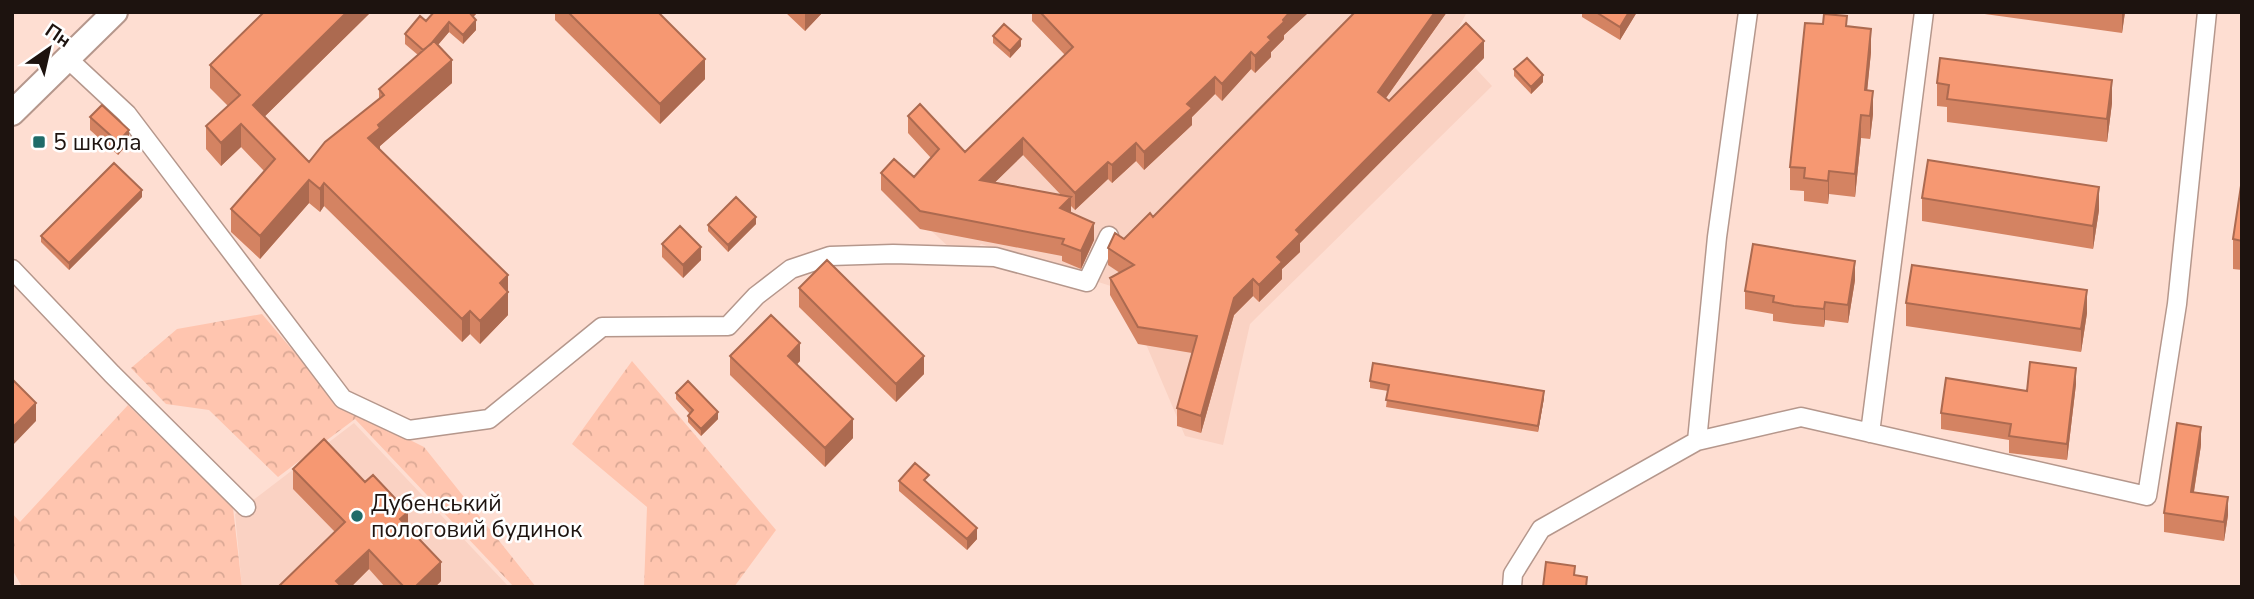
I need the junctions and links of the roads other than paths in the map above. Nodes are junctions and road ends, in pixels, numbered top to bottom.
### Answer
1 (116, 12) edge
2 (1748, 12) edge
3 (1924, 12) edge
4 (2207, 12) edge
5 (68, 59) junction
6 (12, 113) edge
7 (1109, 236) dead end
8 (12, 269) edge
9 (1870, 433) junction
10 (1697, 441) junction
11 (246, 508) dead end
12 (1512, 587) edge

1 - 5 main road
2 - 10 street
3 - 9 street
4 - 9 street
5 - 6 main road
5 - 7 street
8 - 11 street
9 - 10 street
10 - 12 street

